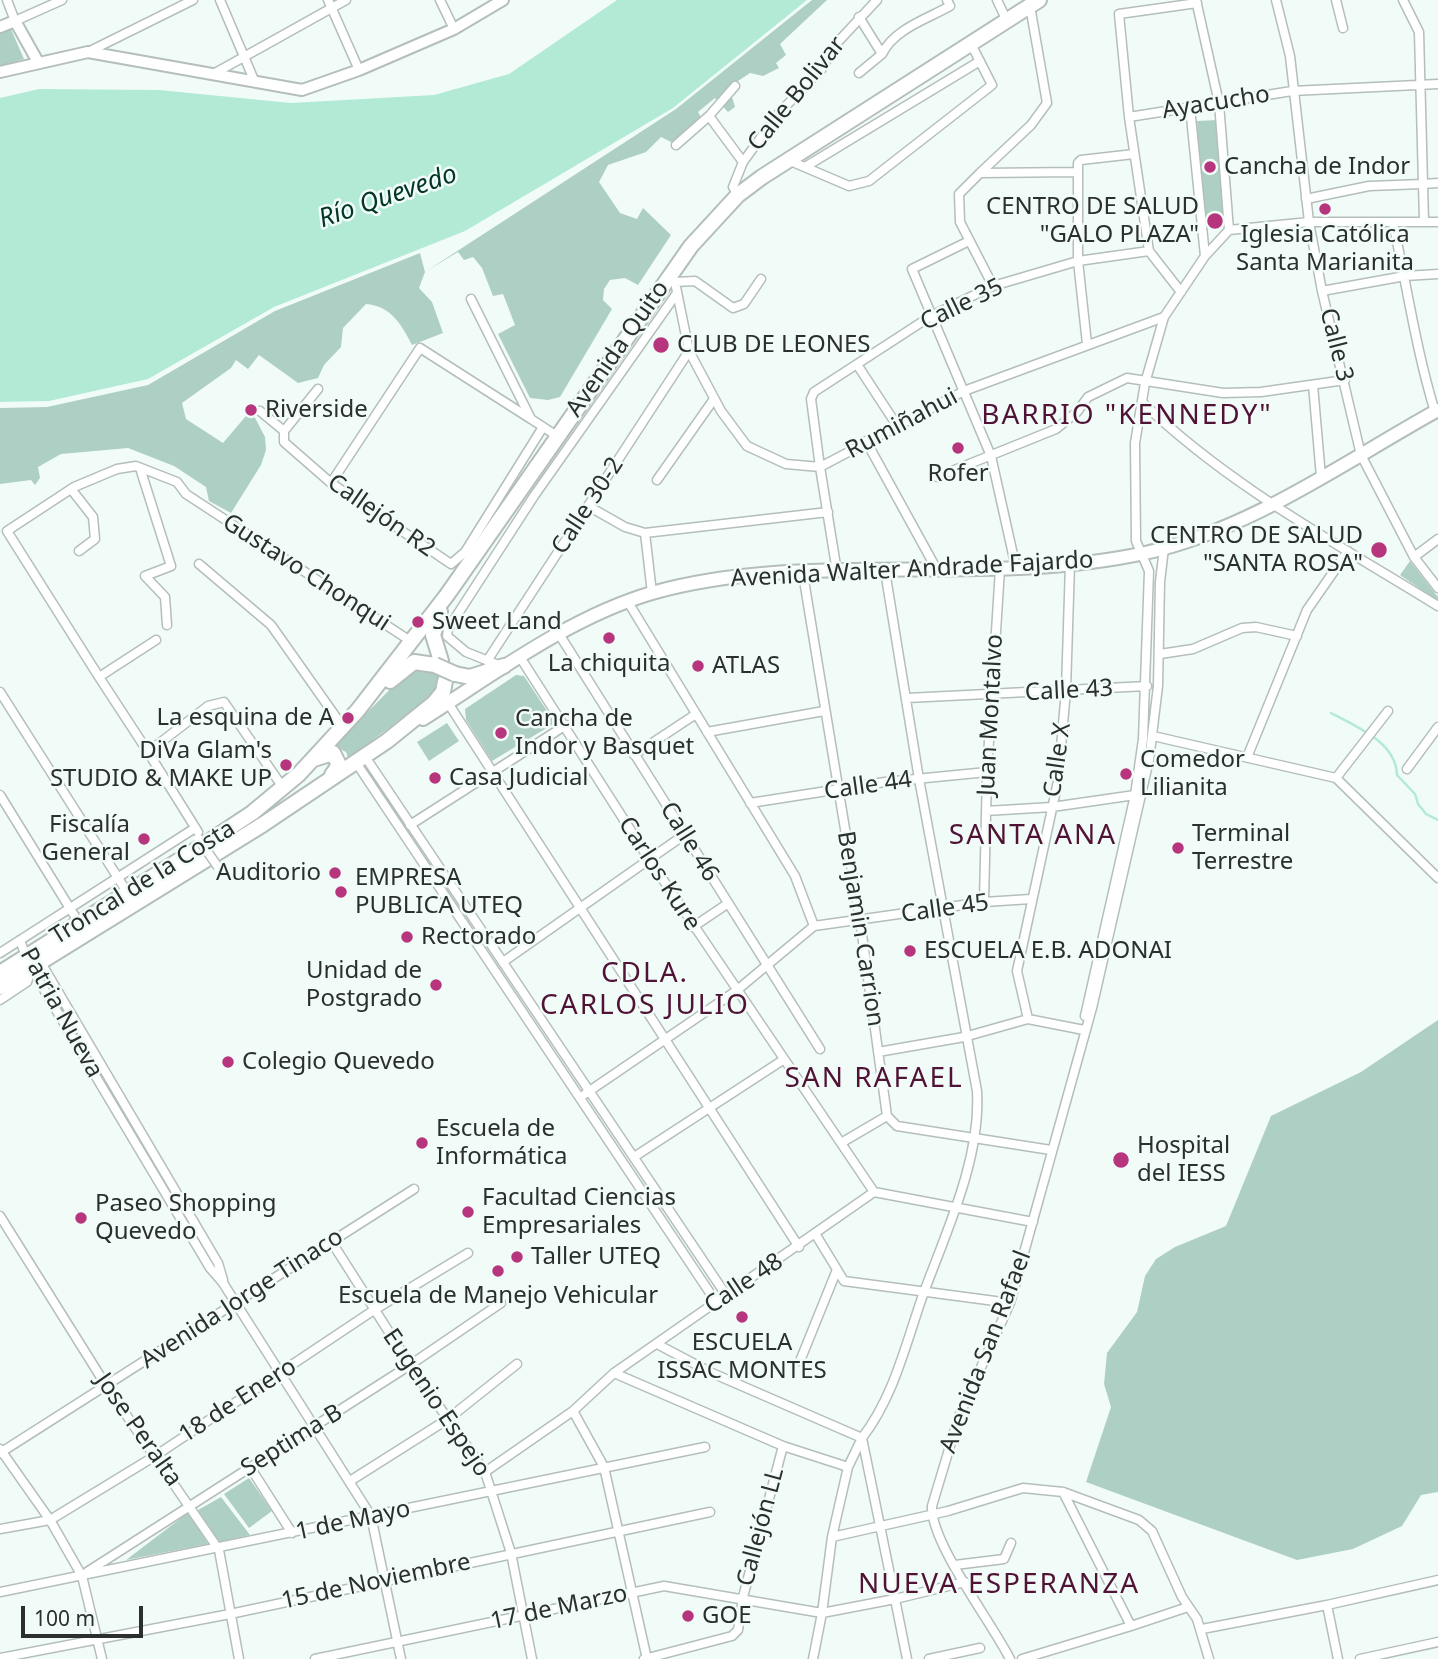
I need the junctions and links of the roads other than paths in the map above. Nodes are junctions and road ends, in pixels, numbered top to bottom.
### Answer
1 (7, 0) edge
2 (62, 0) edge
3 (193, 0) edge
4 (220, 0) edge
5 (346, 0) edge
6 (440, 0) edge
7 (503, 0) edge
8 (877, 0) edge
9 (947, 0) edge
10 (997, 0) edge
11 (1276, 0) edge
12 (1336, 0) edge
13 (1403, 0) edge
14 (1197, 2) edge
15 (1034, 3) edge
16 (330, 4) edge
17 (859, 17) junction
18 (15, 20) junction
19 (1007, 21) junction
20 (0, 27) edge
21 (1343, 28) dead end
22 (454, 29) junction
23 (971, 44) junction
24 (89, 52) junction
25 (882, 54) junction
26 (244, 58) junction
27 (980, 61) junction
28 (38, 62) junction
29 (359, 70) junction
30 (0, 72) edge
31 (215, 73) junction
32 (859, 73) dead end
33 (254, 80) junction
34 (1422, 83) junction
35 (1438, 84) edge
36 (735, 86) dead end
37 (1292, 91) junction
38 (1219, 103) junction
39 (1191, 107) junction
40 (709, 117) junction
41 (1129, 117) junction
42 (676, 145) dead end
43 (1134, 154) junction
44 (788, 160) junction
45 (743, 162) junction
46 (805, 167) junction
47 (1078, 172) junction
48 (980, 173) junction
49 (1438, 183) edge
50 (1423, 184) junction
51 (738, 195) junction
52 (1306, 200) junction
53 (1309, 222) junction
54 (1424, 222) junction
55 (1438, 222) edge
56 (1393, 223) junction
57 (1229, 230) junction
58 (969, 241) junction
59 (1149, 251) junction
60 (1205, 256) junction
61 (1078, 261) junction
62 (1438, 274) edge
63 (1405, 276) junction
64 (761, 279) dead end
65 (672, 280) junction
66 (993, 286) junction
67 (1322, 291) junction
68 (1181, 292) junction
69 (677, 293) junction
70 (471, 299) dead end
71 (931, 316) junction
72 (1164, 317) junction
73 (1087, 344) junction
74 (688, 351) junction
75 (858, 366) junction
76 (1345, 380) junction
77 (1145, 383) junction
78 (1312, 385) junction
79 (318, 389) dead end
80 (964, 391) junction
81 (714, 399) junction
82 (1142, 402) junction
83 (260, 411) dead end
84 (1436, 411) edge
85 (531, 419) junction
86 (896, 424) junction
87 (543, 427) junction
88 (284, 431) junction
89 (557, 436) junction
90 (866, 441) junction
91 (1361, 455) junction
92 (990, 456) junction
93 (820, 467) junction
94 (140, 468) junction
95 (937, 477) dead end
96 (1321, 477) junction
97 (657, 481) dead end
98 (331, 483) junction
99 (71, 489) junction
100 (1272, 505) junction
101 (588, 506) junction
102 (828, 512) junction
103 (645, 533) junction
104 (1438, 539) edge
105 (1164, 548) junction
106 (79, 551) dead end
107 (1348, 551) junction
108 (1142, 553) junction
109 (1413, 557) junction
110 (199, 564) dead end
111 (1070, 564) junction
112 (1016, 568) junction
113 (1000, 569) junction
114 (937, 570) junction
115 (885, 571) junction
116 (837, 572) junction
117 (803, 574) junction
118 (1438, 588) edge
119 (652, 593) junction
120 (445, 601) junction
121 (628, 602) junction
122 (1438, 606) edge
123 (456, 616) junction
124 (167, 625) dead end
125 (559, 634) junction
126 (1297, 636) junction
127 (156, 640) dead end
128 (412, 642) junction
129 (1160, 654) junction
130 (520, 657) junction
131 (487, 661) junction
132 (438, 663) junction
133 (504, 666) junction
134 (99, 677) junction
135 (450, 678) junction
136 (1147, 686) junction
137 (1066, 690) junction
138 (0, 692) edge
139 (992, 694) junction
140 (907, 698) junction
141 (448, 703) junction
142 (358, 710) junction
143 (824, 711) junction
144 (1388, 711) dead end
145 (696, 714) junction
146 (566, 725) junction
147 (343, 727) junction
148 (707, 732) junction
149 (1436, 733) edge
150 (1153, 736) junction
151 (387, 741) junction
152 (148, 752) junction
153 (634, 755) junction
154 (1248, 755) junction
155 (359, 758) junction
156 (310, 761) junction
157 (1406, 769) dead end
158 (987, 772) junction
159 (490, 773) junction
160 (1336, 778) junction
161 (919, 779) junction
162 (326, 780) junction
163 (284, 789) junction
164 (838, 790) junction
165 (0, 795) edge
166 (1135, 795) junction
167 (750, 803) junction
168 (1052, 807) junction
169 (286, 809) joint
170 (986, 811) junction
171 (410, 825) junction
172 (684, 835) junction
173 (200, 837) junction
174 (649, 859) junction
175 (218, 867) dead end
176 (118, 878) junction
177 (1438, 878) edge
178 (127, 892) junction
179 (1031, 899) junction
180 (984, 902) junction
181 (727, 904) junction
182 (70, 908) junction
183 (942, 909) junction
184 (580, 910) junction
185 (860, 920) junction
186 (79, 923) junction
187 (814, 926) junction
188 (694, 927) junction
189 (20, 940) junction
190 (0, 953) edge
191 (33, 959) junction
192 (503, 962) junction
193 (767, 968) junction
194 (0, 973) edge
195 (0, 987) edge
196 (736, 992) junction
197 (0, 1000) edge
198 (1028, 1019) junction
199 (1084, 1030) junction
200 (964, 1037) junction
201 (666, 1040) junction
202 (820, 1049) dead end
203 (878, 1052) junction
204 (783, 1060) junction
205 (589, 1091) junction
206 (580, 1097) junction
207 (709, 1108) junction
208 (887, 1116) junction
209 (973, 1138) junction
210 (841, 1143) junction
211 (1051, 1150) junction
212 (634, 1157) junction
213 (414, 1189) dead end
214 (874, 1192) junction
215 (958, 1206) junction
216 (0, 1216) edge
217 (1033, 1222) junction
218 (816, 1235) junction
219 (331, 1241) junction
220 (799, 1247) junction
221 (468, 1253) dead end
222 (836, 1272) junction
223 (924, 1292) junction
224 (726, 1295) junction
225 (234, 1302) junction
226 (716, 1302) junction
227 (501, 1303) dead end
228 (1010, 1303) junction
229 (374, 1310) junction
230 (657, 1344) junction
231 (800, 1361) dead end
232 (517, 1364) dead end
233 (410, 1365) junction
234 (614, 1373) junction
235 (279, 1375) junction
236 (107, 1387) junction
237 (573, 1411) junction
238 (448, 1419) junction
239 (314, 1427) junction
240 (862, 1438) junction
241 (783, 1446) junction
242 (705, 1447) dead end
243 (1, 1452) edge
244 (155, 1456) junction
245 (250, 1467) junction
246 (604, 1467) junction
247 (848, 1467) junction
248 (485, 1472) junction
249 (350, 1480) junction
250 (493, 1491) junction
251 (1063, 1492) junction
252 (190, 1505) junction
253 (710, 1512) dead end
254 (932, 1514) junction
255 (371, 1516) junction
256 (50, 1520) junction
257 (878, 1525) junction
258 (0, 1529) edge
259 (620, 1532) junction
260 (292, 1533) junction
261 (832, 1537) junction
262 (1011, 1543) dead end
263 (219, 1549) junction
264 (510, 1553) junction
265 (955, 1565) junction
266 (82, 1576) junction
267 (386, 1578) junction
268 (1438, 1580) edge
269 (965, 1582) junction
270 (0, 1592) edge
271 (630, 1593) junction
272 (743, 1597) junction
273 (895, 1599) junction
274 (1326, 1605) junction
275 (1188, 1607) junction
276 (822, 1613) junction
277 (230, 1614) junction
278 (525, 1615) junction
279 (1131, 1626) junction
280 (1202, 1629) junction
281 (98, 1637) junction
282 (398, 1642) junction
283 (1438, 1642) edge
284 (980, 1648) dead end
285 (0, 1658) edge
286 (102, 1659) edge
287 (239, 1659) edge
288 (315, 1659) edge
289 (401, 1659) edge
290 (532, 1659) edge
291 (646, 1659) edge
292 (813, 1659) edge
293 (907, 1659) edge
294 (929, 1659) edge
295 (1010, 1659) edge
296 (1022, 1659) edge
297 (1209, 1659) edge
298 (1338, 1659) edge
299 (1360, 1659) edge

1 - 18 street
2 - 18 street
3 - 24 street
4 - 26 street
5 - 16 street
6 - 22 street
7 - 22 main road
8 - 17 street, Calle Bolivar
9 - 25 street
10 - 19 street
11 - 37 street, Calle 3
12 - 21 street
13 - 34 street
14 - 38 street
14 - 41 street
15 - 19 highway, Avenida Quito
15 - 48 street
16 - 26 street
16 - 29 street
17 - 25 street
17 - 45 street, Calle Bolivar
18 - 20 main road
18 - 28 main road
19 - 23 highway, Avenida Quito
22 - 29 main road
23 - 27 street
23 - 44 highway, Avenida Quito
24 - 28 main road
24 - 31 main road
25 - 32 street
26 - 31 street
26 - 33 street
27 - 46 street
27 - 46 street
28 - 30 main road
29 - 33 main road
31 - 33 main road
34 - 35 street, Ayacucho
34 - 37 street, Ayacucho
34 - 50 street
36 - 40 street
37 - 38 street, Ayacucho
37 - 52 street, Calle 3
38 - 39 street, Ayacucho
38 - 57 street
39 - 41 street, Ayacucho
39 - 60 street
40 - 42 street
40 - 45 street
41 - 43 street, Ayacucho
43 - 47 street
43 - 59 street, Ayacucho
44 - 46 street
44 - 51 highway, Avenida Quito
45 - 51 street, Calle Bolivar
47 - 48 street
47 - 61 street
48 - 58 street
49 - 50 street
50 - 52 street
50 - 54 street
51 - 65 highway, Avenida Quito
52 - 53 street, Calle 3
53 - 56 street
53 - 57 street
53 - 67 street, Calle 3
54 - 55 street
54 - 56 street
56 - 63 street
57 - 60 street, Avenida San Rafael
58 - 66 street
58 - 71 street
59 - 61 street, Calle 35
59 - 68 street
60 - 68 street, Avenida San Rafael
61 - 66 street, Calle 35
61 - 73 street
62 - 63 street
63 - 67 street
63 - 84 street
64 - 65 street
65 - 69 street
65 - 89 highway, Avenida Quito
66 - 71 street, Calle 35
67 - 76 street, Calle 3
68 - 72 street, Avenida San Rafael
69 - 74 street
69 - 123 street
70 - 85 street
71 - 75 street, Calle 35
71 - 80 street
72 - 73 street, Rumiñahui
72 - 77 street, Avenida San Rafael
73 - 80 street, Rumiñahui
74 - 81 street
74 - 101 street, Calle 30-2
75 - 86 street
75 - 93 street, Calle 35
76 - 78 street
76 - 91 street, Calle 3
77 - 78 street
77 - 82 street, Avenida San Rafael
77 - 92 street
78 - 96 street
79 - 88 street
80 - 86 street, Rumiñahui
80 - 92 street
81 - 93 street
81 - 97 street
82 - 100 street
82 - 108 street, Avenida San Rafael
83 - 88 street, Callejón R2
84 - 91 main road, Avenida Walter Andrade Fajardo
85 - 87 street
85 - 98 street
86 - 90 street, Rumiñahui
87 - 89 street
87 - 98 street, Callejón R2
88 - 98 street, Callejón R2
89 - 120 highway, Avenida Quito
90 - 93 street, Rumiñahui
90 - 114 street
91 - 96 main road, Avenida Walter Andrade Fajardo
91 - 109 street, Calle 3
92 - 95 street
92 - 112 street
93 - 102 street, Rumiñahui
94 - 99 street
94 - 124 street
94 - 128 street, Gustavo Chonqui
96 - 100 main road, Avenida Walter Andrade Fajardo
99 - 106 street
99 - 134 street
100 - 105 main road, Avenida Walter Andrade Fajardo
100 - 107 street
101 - 103 street
101 - 131 street, Calle 30-2
102 - 103 street
102 - 116 street, Rumiñahui
103 - 119 street
104 - 109 street
105 - 108 main road, Avenida Walter Andrade Fajardo
105 - 129 street, Avenida San Rafael
107 - 122 street
107 - 126 street
108 - 111 main road, Avenida Walter Andrade Fajardo
108 - 136 street, Avenida San Rafael
109 - 118 street, Calle 3
110 - 147 street
111 - 112 main road, Avenida Walter Andrade Fajardo
111 - 137 street, Calle X
112 - 113 main road, Avenida Walter Andrade Fajardo
113 - 114 main road, Avenida Walter Andrade Fajardo
113 - 139 street, Juan Montalvo
114 - 115 main road, Avenida Walter Andrade Fajardo
115 - 116 main road, Avenida Walter Andrade Fajardo
115 - 140 street
116 - 117 main road, Avenida Walter Andrade Fajardo
117 - 119 main road, Avenida Walter Andrade Fajardo
117 - 143 street, Benjamin Carrion
119 - 121 main road, Avenida Walter Andrade Fajardo
120 - 123 street
120 - 128 highway, Avenida Quito
120 - 132 highway
121 - 125 main road, Avenida Walter Andrade Fajardo
121 - 145 street
123 - 131 street
125 - 130 main road, Avenida Walter Andrade Fajardo
125 - 153 street, Calle 46
126 - 129 street
126 - 154 street
127 - 134 street
128 - 142 highway, Avenida Quito
129 - 150 street, Avenida San Rafael
130 - 133 main road, Avenida Walter Andrade Fajardo
130 - 146 street, Carlos Kure
131 - 133 street
132 - 135 highway, bridge
132 - 142 highway
133 - 135 highway
133 - 141 main road, Avenida Walter Andrade Fajardo
134 - 152 street
135 - 151 highway
136 - 137 street, Calle 43
136 - 166 street, Avenida San Rafael
137 - 139 street, Calle 43
137 - 168 street, Calle X
138 - 176 street
139 - 140 street, Calle 43
139 - 158 street, Juan Montalvo
140 - 161 street
141 - 151 main road, Avenida Walter Andrade Fajardo
141 - 159 street
142 - 147 highway, Avenida Quito
143 - 148 street
143 - 164 street, Benjamin Carrion
144 - 160 street
145 - 148 street
145 - 153 street
146 - 159 street
146 - 174 street, Carlos Kure
147 - 156 highway, Avenida Quito
148 - 167 street
149 - 157 street
150 - 154 street
150 - 199 street, Avenida San Rafael
151 - 155 highway, Avenida Walter Andrade Fajardo
152 - 163 street
152 - 173 street
153 - 172 street, Calle 46
154 - 160 street
155 - 162 highway, Avenida Walter Andrade Fajardo
155 - 171 street
155 - 206 street
156 - 162 highway
156 - 163 highway, Avenida Quito
158 - 161 street, Calle 44
158 - 170 street, Juan Montalvo
159 - 171 street
159 - 184 street
160 - 177 street
161 - 164 street, Calle 44
161 - 183 street
162 - 169 highway, Avenida Walter Andrade Fajardo
163 - 173 highway, Troncal de la Costa
164 - 167 street, Calle 44
164 - 185 street, Benjamin Carrion
165 - 182 street
166 - 168 street
166 - 199 street, Avenida San Rafael
167 - 187 street
168 - 170 street
168 - 179 street, Calle X
169 - 191 highway, Troncal de la Costa
170 - 180 street, Juan Montalvo
171 - 192 street
172 - 174 street
172 - 181 street, Calle 46
173 - 175 street, bridge
173 - 176 street
173 - 178 highway, Troncal de la Costa
174 - 184 street
174 - 188 street, Carlos Kure
176 - 178 street
176 - 182 street
178 - 186 highway, Troncal de la Costa
179 - 180 street, Calle 45
179 - 198 street, Calle X
180 - 183 street, Calle 45
181 - 188 street
181 - 193 street, Calle 46
182 - 186 street
182 - 189 street
183 - 185 street, Calle 45
183 - 200 street
184 - 192 street
184 - 201 street
185 - 187 street, Calle 45
185 - 203 street, Benjamin Carrion
186 - 191 highway, Troncal de la Costa
187 - 193 street
188 - 196 street, Carlos Kure
189 - 190 street
189 - 191 street, Patria Nueva
191 - 194 highway, Troncal de la Costa
191 - 195 highway, Troncal de la Costa
191 - 197 street
191 - 225 street, Patria Nueva
192 - 205 street
193 - 196 street
193 - 202 street, Calle 46
196 - 201 street
196 - 204 street, Carlos Kure
198 - 199 street
198 - 200 street
199 - 211 street, Avenida San Rafael
200 - 203 street
200 - 209 street
201 - 205 street
201 - 207 street
203 - 208 street, Benjamin Carrion
204 - 207 street
204 - 210 street, Carlos Kure
205 - 206 street
205 - 212 street
206 - 226 street
207 - 212 street
207 - 220 street
208 - 209 street
208 - 210 street
209 - 211 street
209 - 215 street
210 - 214 street, Carlos Kure
211 - 217 street, Avenida San Rafael
212 - 224 street
213 - 219 street, Avenida Jorge Tinaco
214 - 215 street
214 - 218 street, Calle 48
215 - 217 street
215 - 223 street
216 - 236 street, Jose Peralta
217 - 228 street, Avenida San Rafael
218 - 220 street, Calle 48
218 - 222 street
219 - 225 street, Avenida Jorge Tinaco
219 - 229 street, Eugenio Espejo
220 - 224 street, Calle 48
221 - 229 street, 18 de Enero
222 - 223 street
222 - 231 street
223 - 228 street
223 - 240 street
224 - 226 street, Calle 48
225 - 235 street, Patria Nueva
225 - 236 street, Avenida Jorge Tinaco
226 - 230 street, Calle 48
227 - 233 street, Septima B
228 - 254 street, Avenida San Rafael
229 - 233 street, Eugenio Espejo
229 - 235 street, 18 de Enero
230 - 234 street, Calle 48
230 - 240 street
232 - 238 street
233 - 238 street, Eugenio Espejo
233 - 239 street, Septima B
234 - 237 street, Calle 48
234 - 241 street
235 - 239 street, Patria Nueva
235 - 244 street, 18 de Enero
236 - 243 street, Avenida Jorge Tinaco
236 - 244 street, Jose Peralta
237 - 246 street
237 - 248 street, Calle 48
238 - 248 street, Eugenio Espejo
238 - 249 street
239 - 245 street, Septima B
239 - 249 street, Patria Nueva
240 - 247 street
240 - 257 street
241 - 247 street, Callejón LL
241 - 272 street, Callejón LL
242 - 246 street, 1 de Mayo
243 - 256 street
244 - 252 street, Jose Peralta
244 - 256 street, 18 de Enero
245 - 252 street, Septima B
245 - 260 street
246 - 250 street, 1 de Mayo
246 - 259 street
247 - 261 street
248 - 250 street, Eugenio Espejo
249 - 255 street, Patria Nueva
250 - 255 street, 1 de Mayo
250 - 264 street, Eugenio Espejo
251 - 254 street
251 - 275 street
251 - 279 street
252 - 263 street, Jose Peralta
252 - 266 street, Septima B
253 - 259 street, 15 de Noviembre
254 - 257 street
254 - 265 street
255 - 260 street, 1 de Mayo
255 - 267 street, Patria Nueva
256 - 258 street, 18 de Enero
256 - 266 street
257 - 261 street
257 - 273 street
259 - 264 street, 15 de Noviembre
259 - 271 street
260 - 263 street, 1 de Mayo
261 - 276 street
262 - 265 street
263 - 266 street, 1 de Mayo
263 - 277 street, Jose Peralta
264 - 267 street, 15 de Noviembre
264 - 278 street, Eugenio Espejo
265 - 269 street
266 - 270 street, 1 de Mayo
266 - 281 street
267 - 277 street, 15 de Noviembre
267 - 282 street, Patria Nueva
268 - 274 street
269 - 273 street
269 - 295 street
271 - 272 street, 17 de Marzo
271 - 278 street, 17 de Marzo
271 - 291 street
272 - 276 street, 17 de Marzo
272 - 291 street, Callejón LL
273 - 276 street
273 - 293 street
274 - 280 street
274 - 298 street
275 - 279 street
275 - 280 street
276 - 292 street
277 - 281 street, 15 de Noviembre
277 - 287 street, Jose Peralta
278 - 282 street, 17 de Marzo
278 - 290 street, Eugenio Espejo
279 - 296 street
280 - 297 street
281 - 285 street, 15 de Noviembre
281 - 286 street
282 - 288 street, 17 de Marzo
282 - 289 street, Patria Nueva
283 - 299 street
284 - 294 street

